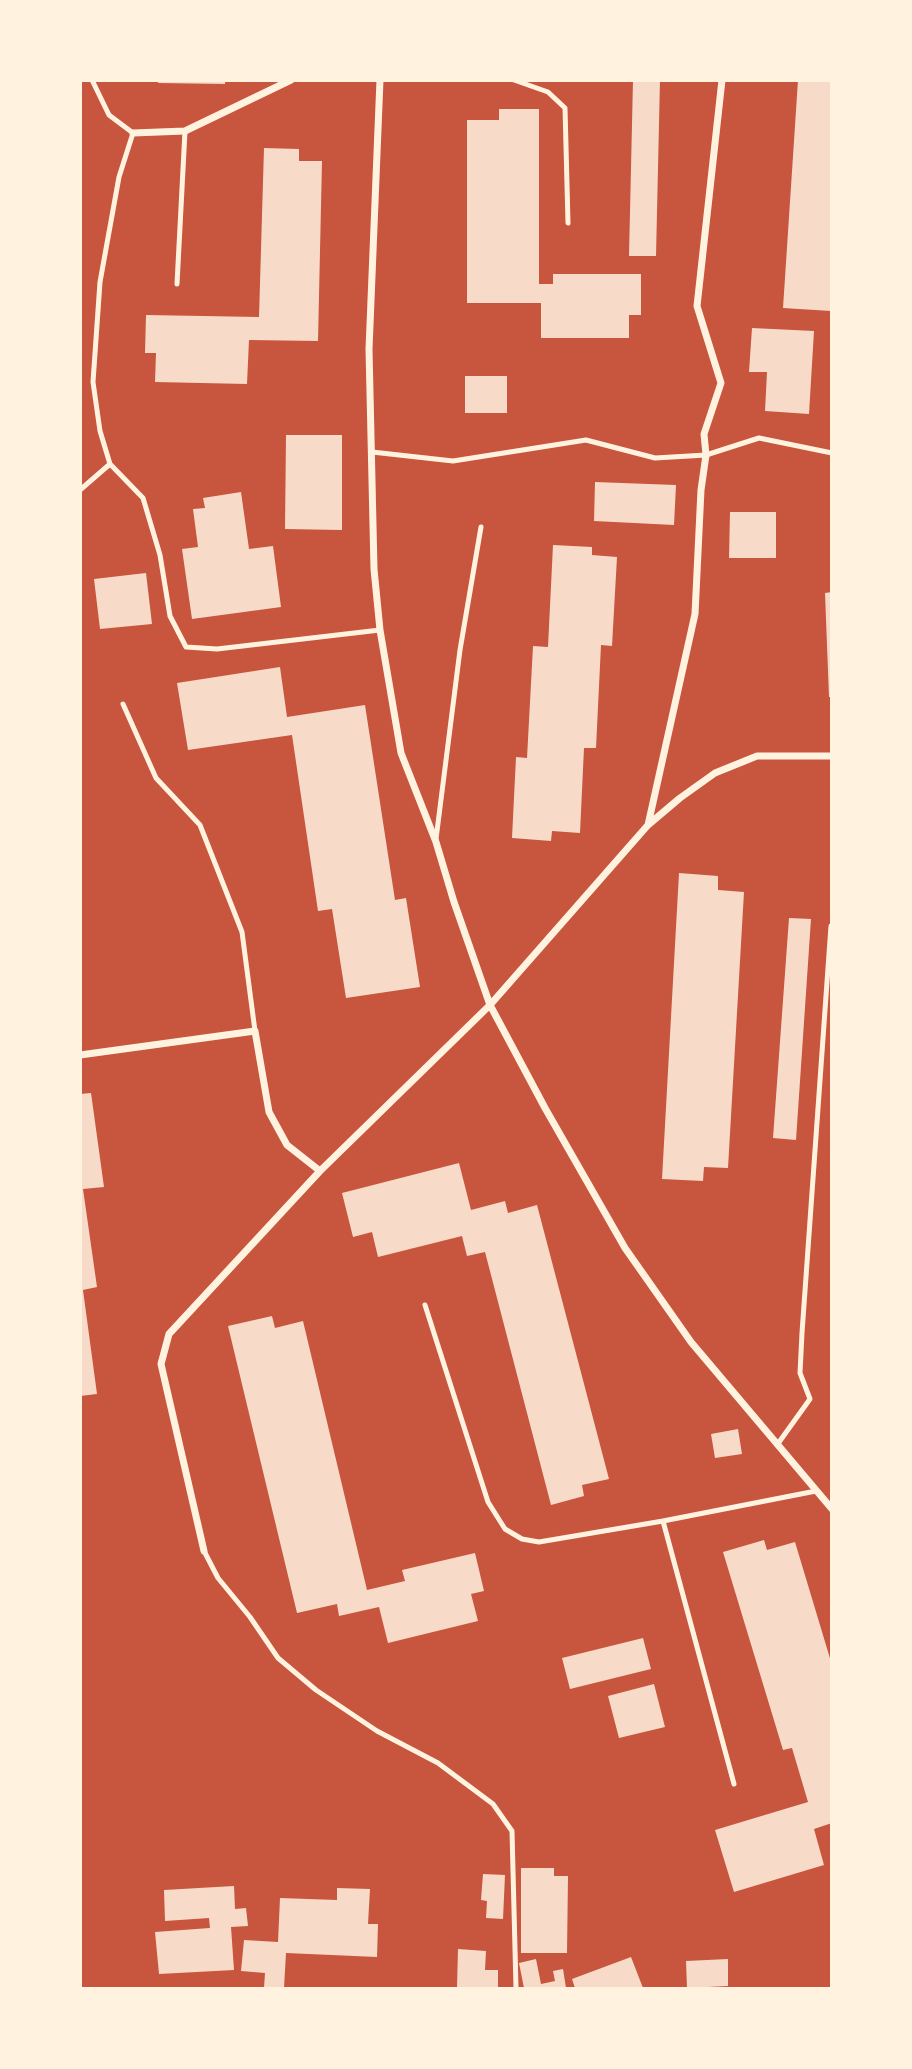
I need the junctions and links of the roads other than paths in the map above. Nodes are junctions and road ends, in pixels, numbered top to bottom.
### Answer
1 (92, 80) edge
2 (291, 80) edge
3 (380, 80) edge
4 (514, 80) edge
5 (722, 80) edge
6 (185, 131) junction
7 (133, 133) junction
8 (568, 223) dead end
9 (177, 284) dead end
10 (372, 452) junction
11 (831, 453) edge
12 (706, 454) junction
13 (110, 464) junction
14 (80, 490) edge
15 (481, 527) dead end
16 (380, 630) junction
17 (123, 704) dead end
18 (831, 756) edge
19 (648, 825) junction
20 (436, 842) junction
21 (831, 926) edge
22 (490, 1005) junction
23 (255, 1031) junction
24 (80, 1055) edge
25 (320, 1171) junction
26 (425, 1306) dead end
27 (777, 1445) junction
28 (816, 1491) junction
29 (831, 1509) edge
30 (663, 1521) junction
31 (204, 1550) joint
32 (734, 1784) dead end
33 (516, 1989) edge

1 - 7 lane
2 - 6 street
3 - 10 street
4 - 8 lane
5 - 12 street
6 - 7 street
6 - 9 lane
7 - 13 lane
10 - 12 lane
10 - 16 street
11 - 12 lane
12 - 19 street
13 - 14 lane
13 - 16 lane
15 - 20 lane
16 - 20 street
17 - 23 lane
18 - 19 street
19 - 22 street
20 - 22 street
21 - 27 lane
22 - 25 street
22 - 27 street
23 - 24 street
23 - 25 street
25 - 31 street
26 - 30 lane
27 - 28 street
28 - 29 street
28 - 30 lane
30 - 32 lane
31 - 33 lane

